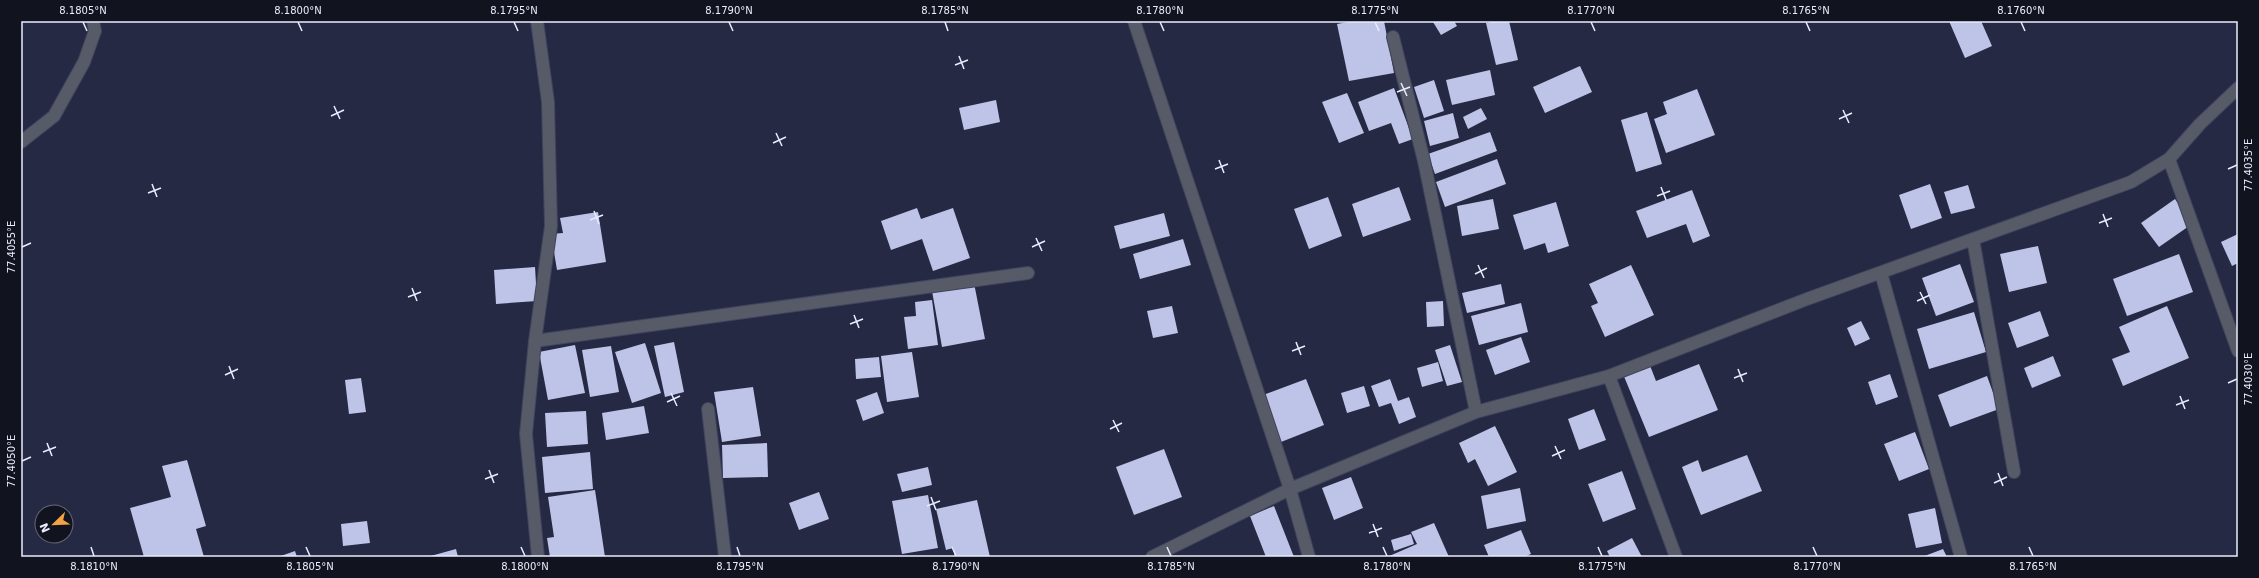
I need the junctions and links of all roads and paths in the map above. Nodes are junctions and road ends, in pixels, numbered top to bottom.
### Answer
1 (93, 21) edge
2 (537, 21) edge
3 (1134, 21) edge
4 (1394, 37) dead end
5 (2238, 88) edge
6 (21, 142) edge
7 (2169, 159) junction
8 (1973, 239) junction
9 (1880, 273) junction
10 (1028, 274) dead end
11 (535, 341) junction
12 (2238, 351) edge
13 (1609, 376) junction
14 (708, 409) dead end
15 (1476, 412) junction
16 (2014, 472) dead end
17 (1290, 489) junction
18 (538, 557) edge
19 (725, 557) edge
20 (1152, 557) edge
21 (1309, 557) edge
22 (1676, 557) edge
23 (1961, 557) edge

1 - 6 street
2 - 11 street
3 - 17 street
4 - 15 street
5 - 7 street
7 - 8 street
7 - 12 street
8 - 9 street
8 - 16 street
9 - 13 street
9 - 23 street
10 - 11 street
11 - 18 street
13 - 15 street
13 - 22 street
14 - 19 street
15 - 17 street
17 - 20 street
17 - 21 street

